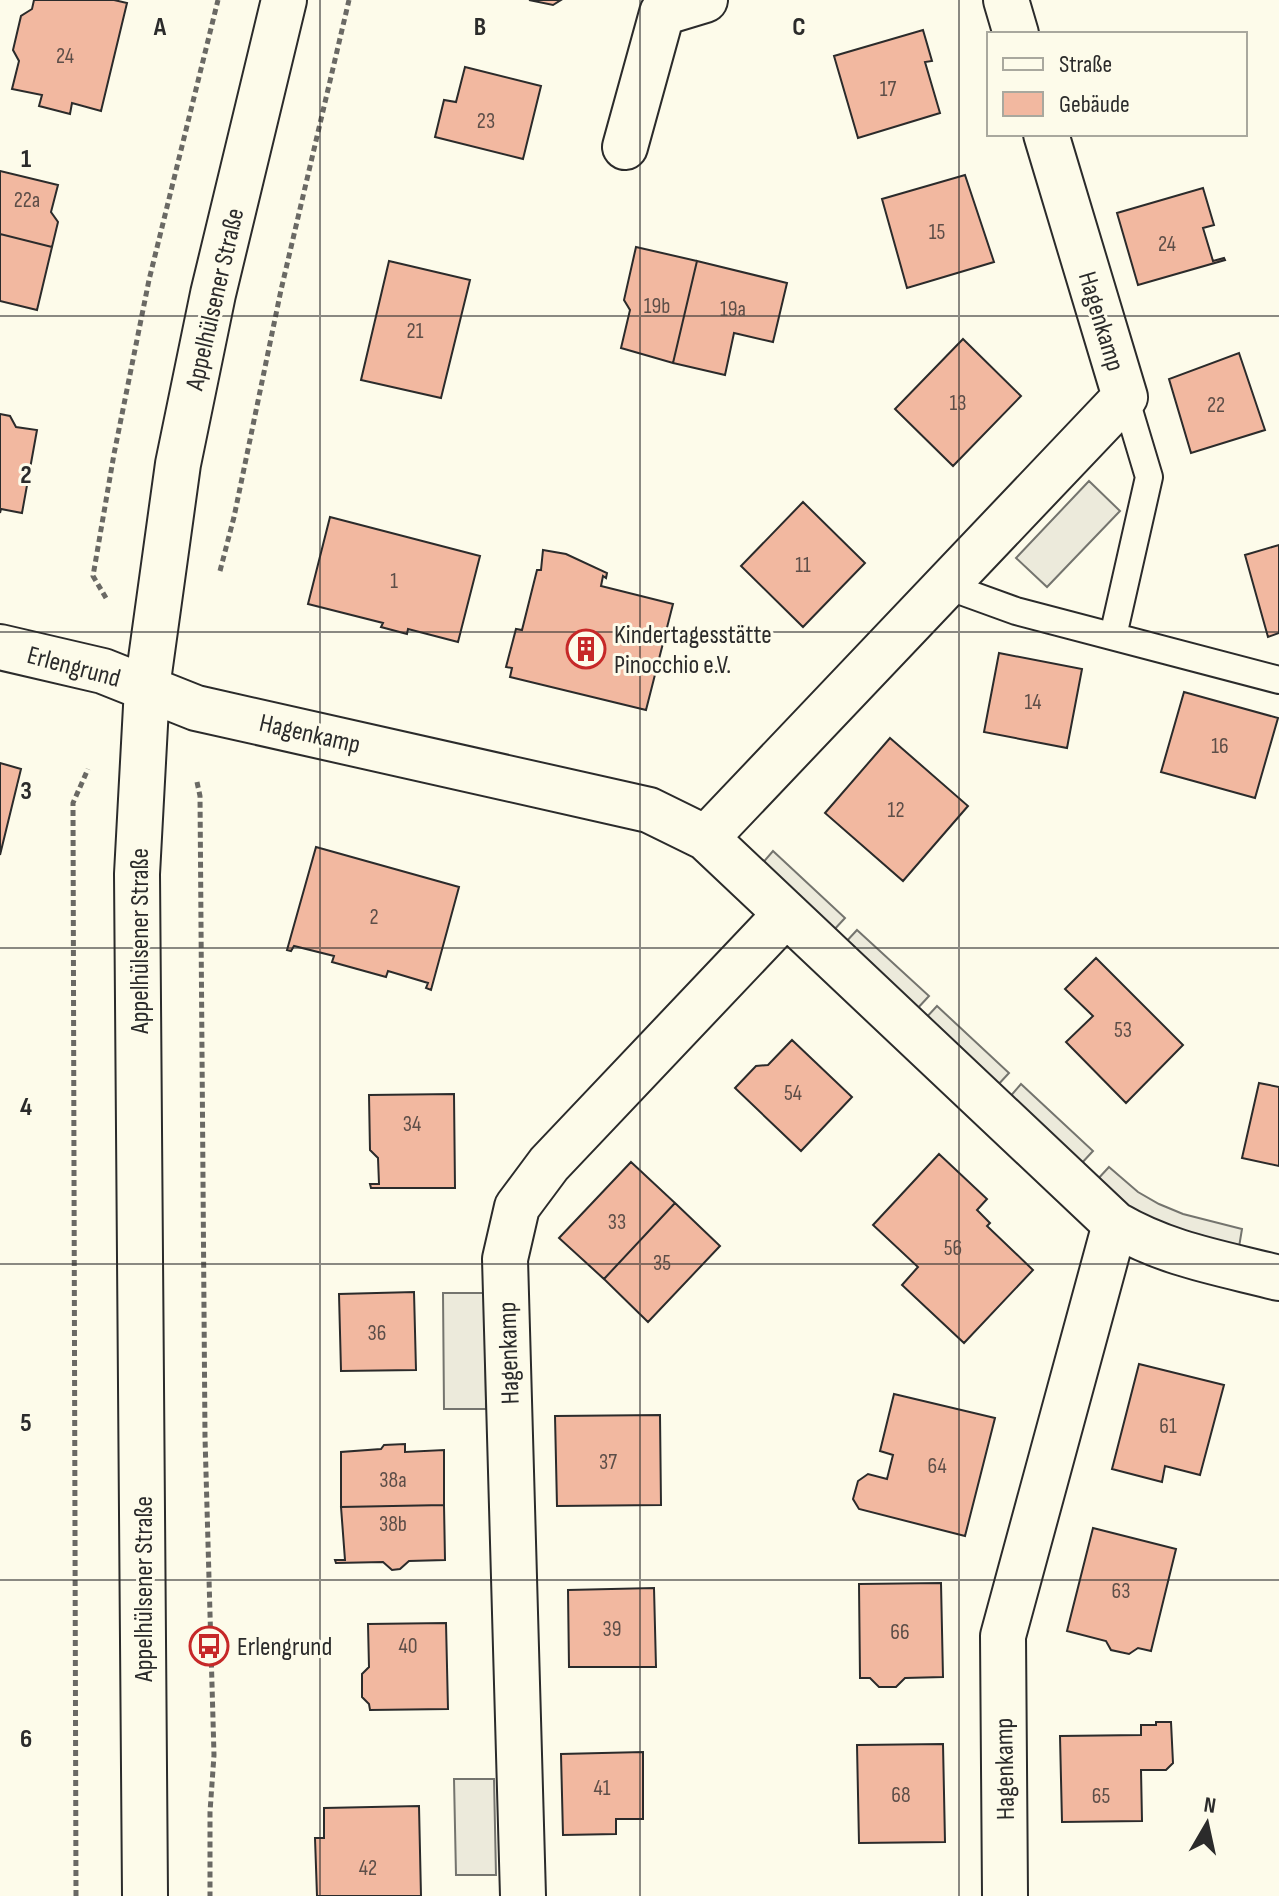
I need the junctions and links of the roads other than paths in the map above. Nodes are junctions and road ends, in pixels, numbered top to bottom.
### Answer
1 (284, 0) edge
2 (705, 0) edge
3 (1006, 0) edge
4 (1015, 32) edge
5 (1047, 136) edge
6 (625, 147) dead end
7 (1125, 397) junction
8 (947, 586) junction
9 (1113, 636) junction
10 (0, 647) edge
11 (1279, 680) edge
12 (147, 688) junction
13 (706, 838) junction
14 (785, 915) junction
15 (1115, 1224) junction
16 (1279, 1278) edge
17 (145, 1896) edge
18 (523, 1896) edge
19 (1005, 1896) edge

1 - 12 street, Appelhülsener Straße
2 - 6 street
3 - 4 street
5 - 7 street, Hagenkamp
7 - 8 street, Hagenkamp
7 - 9 lane
8 - 9 lane
8 - 13 street, Hagenkamp
9 - 11 lane
10 - 12 street, Erlengrund
12 - 13 street, Hagenkamp
12 - 17 street, Appelhülsener Straße
13 - 14 street, Hagenkamp
14 - 15 street, Hagenkamp
14 - 18 street, Hagenkamp
15 - 16 street, Hagenkamp
15 - 19 street, Hagenkamp

